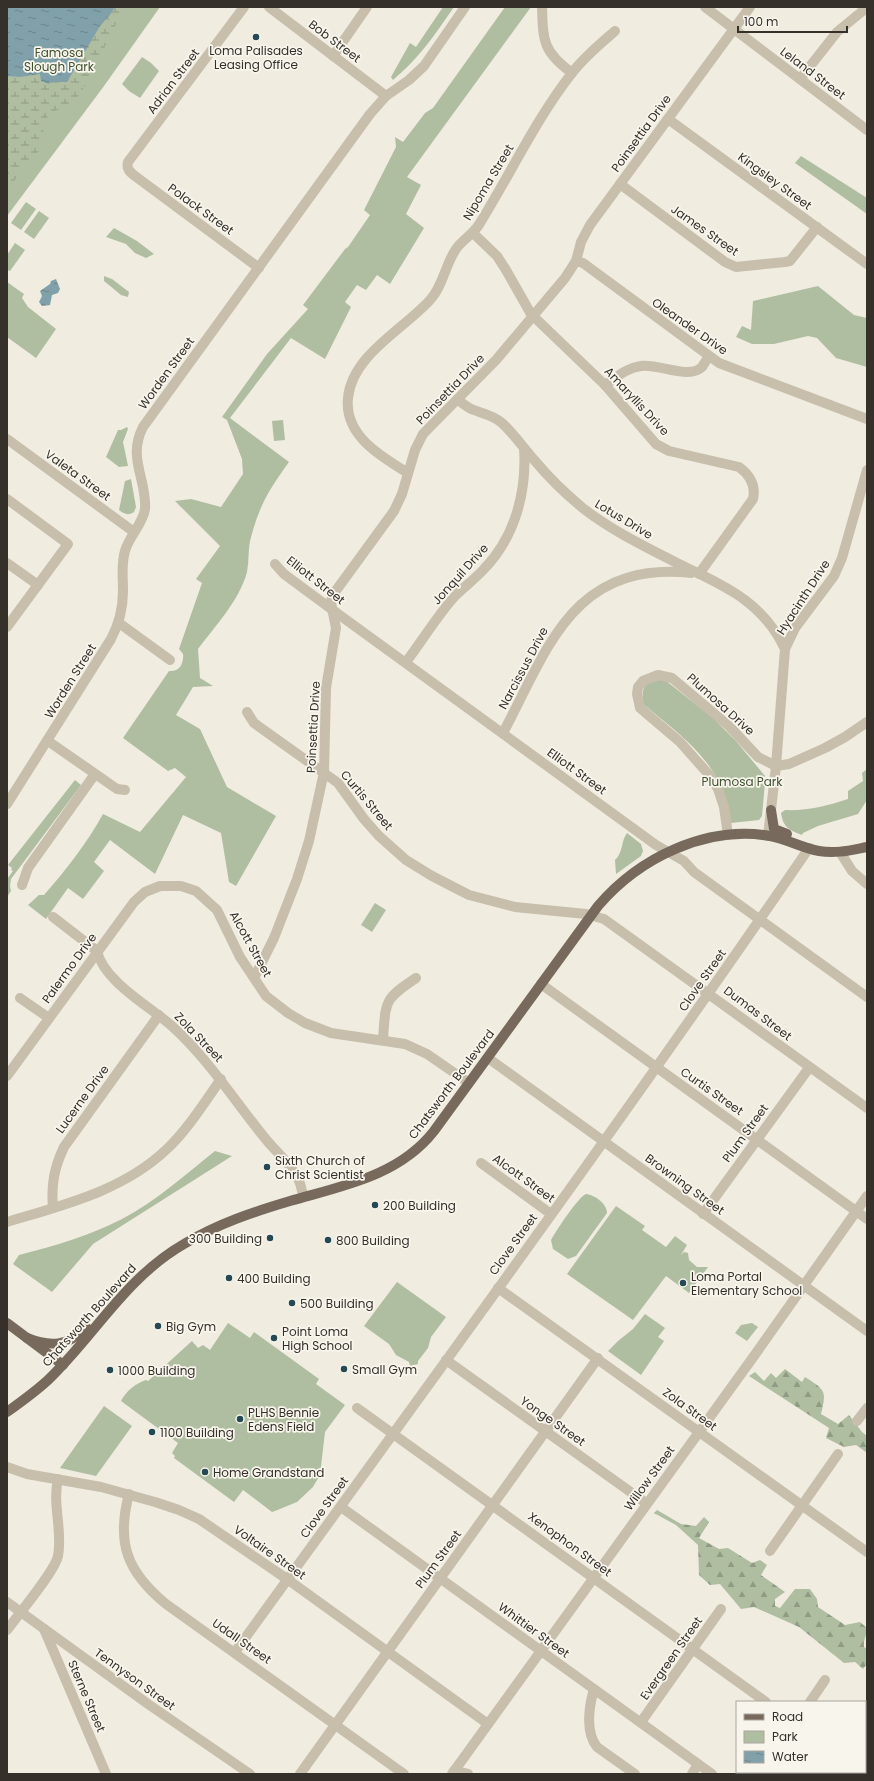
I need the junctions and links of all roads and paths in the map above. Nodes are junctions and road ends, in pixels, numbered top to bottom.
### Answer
1 (244, 7) edge
2 (268, 7) edge
3 (367, 7) edge
4 (465, 7) edge
5 (542, 7) edge
6 (705, 7) edge
7 (750, 7) edge
8 (865, 9) dead end
9 (734, 28) junction
10 (615, 31) dead end
11 (333, 56) junction
12 (572, 73) junction
13 (800, 79) junction
14 (386, 96) junction
15 (668, 119) junction
16 (867, 130) edge
17 (128, 170) joint
18 (620, 184) junction
19 (816, 227) junction
20 (473, 233) junction
21 (576, 261) junction
22 (867, 264) edge
23 (259, 268) junction
24 (533, 316) junction
25 (709, 357) junction
26 (605, 385) junction
27 (458, 399) junction
28 (867, 419) edge
29 (7, 439) edge
30 (524, 448) junction
31 (867, 470) edge
32 (408, 472) junction
33 (7, 499) edge
34 (134, 532) junction
35 (7, 563) edge
36 (275, 564) dead end
37 (699, 574) junction
38 (38, 585) junction
39 (334, 611) junction
40 (119, 622) junction
41 (7, 627) edge
42 (785, 649) junction
43 (170, 660) dead end
44 (406, 662) junction
45 (247, 712) dead end
46 (867, 722) edge
47 (503, 733) junction
48 (48, 740) junction
49 (776, 766) junction
50 (324, 772) junction
51 (96, 774) junction
52 (125, 790) dead end
53 (7, 804) edge
54 (771, 810) junction
55 (728, 835) junction
56 (768, 836) junction
57 (798, 844) junction
58 (867, 846) edge
59 (809, 848) junction
60 (667, 852) junction
61 (840, 852) junction
62 (867, 884) edge
63 (22, 885) dead end
64 (160, 886) joint
65 (592, 915) junction
66 (53, 917) dead end
67 (760, 920) junction
68 (97, 951) junction
69 (255, 976) junction
70 (416, 978) dead end
71 (541, 984) junction
72 (709, 993) junction
73 (867, 997) edge
74 (20, 998) dead end
75 (159, 1015) junction
76 (49, 1018) junction
77 (383, 1039) junction
78 (488, 1058) junction
79 (656, 1067) junction
80 (809, 1068) junction
81 (7, 1076) edge
82 (221, 1079) junction
83 (469, 1083) junction
84 (867, 1108) edge
85 (756, 1138) junction
86 (603, 1140) junction
87 (481, 1163) dead end
88 (867, 1196) edge
89 (303, 1197) junction
90 (53, 1208) junction
91 (856, 1211) junction
92 (551, 1214) junction
93 (703, 1214) junction
94 (867, 1219) edge
95 (7, 1222) edge
96 (803, 1286) junction
97 (498, 1288) junction
98 (113, 1306) junction
99 (7, 1323) edge
100 (867, 1331) edge
101 (27, 1338) junction
102 (598, 1358) junction
103 (446, 1360) junction
104 (63, 1364) junction
105 (357, 1408) dead end
106 (867, 1408) edge
107 (7, 1412) edge
108 (857, 1421) dead end
109 (699, 1431) junction
110 (545, 1432) junction
111 (393, 1433) junction
112 (838, 1454) dead end
113 (7, 1467) edge
114 (58, 1479) junction
115 (129, 1494) junction
116 (493, 1504) junction
117 (646, 1504) junction
118 (802, 1505) junction
119 (341, 1507) junction
120 (770, 1551) dead end
121 (867, 1552) edge
122 (594, 1577) junction
123 (440, 1578) junction
124 (287, 1580) junction
125 (7, 1602) edge
126 (721, 1609) dead end
127 (20, 1611) junction
128 (44, 1629) junction
129 (7, 1630) edge
130 (693, 1649) junction
131 (541, 1651) junction
132 (235, 1652) junction
133 (388, 1652) junction
134 (825, 1680) dead end
135 (594, 1689) junction
136 (765, 1701) edge
137 (811, 1701) edge
138 (641, 1722) junction
139 (335, 1724) junction
140 (488, 1724) junction
141 (698, 1764) junction
142 (453, 1772) edge
143 (106, 1774) edge
144 (250, 1774) edge
145 (300, 1774) edge
146 (404, 1774) edge
147 (468, 1774) edge
148 (635, 1774) edge
149 (692, 1774) edge
150 (712, 1774) edge

1 - 17 street, Adrian Street
2 - 11 street, Bob Street
3 - 11 street
4 - 14 street, Worden Street
5 - 12 street
6 - 9 street, Leland Street
7 - 9 street, Poinsettia Drive
8 - 13 street
9 - 13 street, Leland Street
9 - 15 street, Poinsettia Drive
10 - 12 street, Nipoma Street
11 - 14 street, Bob Street
12 - 20 street, Nipoma Street
13 - 16 street, Leland Street
14 - 23 street, Worden Street
15 - 18 street, Poinsettia Drive
15 - 19 street, Kingsley Street
17 - 23 street, Polack Street
18 - 19 street, James Street
18 - 21 street, Poinsettia Drive
19 - 22 street, Kingsley Street
20 - 24 street, Amaryllis Drive
20 - 32 street, Nipoma Street
21 - 24 street, Poinsettia Drive
21 - 25 street, Oleander Drive
23 - 34 street, Worden Street
24 - 26 street, Amaryllis Drive
24 - 27 street, Poinsettia Drive
25 - 26 street
25 - 28 street, Oleander Drive
26 - 37 street, Amaryllis Drive
27 - 30 street, Lotus Drive
27 - 32 street, Poinsettia Drive
29 - 34 street, Valeta Street
30 - 37 street, Lotus Drive
30 - 44 street, Jonquil Drive
31 - 42 street, Hyacinth Drive
32 - 39 street, Poinsettia Drive
33 - 38 street
34 - 40 street, Worden Street
35 - 38 street
36 - 39 street, Elliott Street
37 - 42 street, Lotus Drive
37 - 47 street, Narcissus Drive
38 - 41 street
39 - 44 street, Elliott Street
39 - 50 street, Poinsettia Drive
40 - 43 street
40 - 48 street, Worden Street
42 - 49 street, Hyacinth Drive
44 - 47 street, Elliott Street
45 - 50 street, Curtis Street
46 - 49 street
47 - 60 street, Elliott Street
48 - 51 street
48 - 53 street, Worden Street
49 - 54 street, Hyacinth Drive
49 - 55 street, Plumosa Drive
50 - 65 street, Curtis Street
50 - 69 street, Poinsettia Drive
51 - 52 street
51 - 63 street
54 - 56 street, Hyacinth Drive
54 - 57 main road
55 - 56 main road, Chatsworth Boulevard
55 - 60 main road, Chatsworth Boulevard
56 - 57 main road, Chatsworth Boulevard
57 - 59 main road, Chatsworth Boulevard
58 - 61 main road, Chatsworth Boulevard
59 - 61 main road, Chatsworth Boulevard
59 - 67 street, Clove Street
60 - 65 main road, Chatsworth Boulevard
60 - 67 street, Elliott Street
61 - 62 street
64 - 68 street, Palermo Drive
64 - 69 street, Alcott Street
65 - 71 main road, Chatsworth Boulevard
65 - 72 street, Dumas Street
66 - 68 street, Zola Street
67 - 72 street, Clove Street
67 - 73 street, Elliott Street
68 - 75 street, Zola Street
68 - 76 street, Palermo Drive
69 - 77 street, Alcott Street
70 - 77 street
71 - 78 main road, Chatsworth Boulevard
71 - 79 street, Curtis Street
72 - 79 street, Clove Street
72 - 80 street, Dumas Street
74 - 76 street
75 - 82 street, Zola Street
75 - 90 street, Lucerne Drive
76 - 81 street, Palermo Drive
77 - 83 street, Alcott Street
78 - 83 main road, Chatsworth Boulevard
78 - 86 street, Browning Street
79 - 85 street, Curtis Street
79 - 86 street, Clove Street
80 - 84 street, Dumas Street
80 - 85 street, Plum Street
82 - 89 street, Zola Street
82 - 90 street
83 - 89 main road, Chatsworth Boulevard
85 - 91 street, Curtis Street
85 - 93 street, Plum Street
86 - 92 street, Clove Street
86 - 93 street, Browning Street
87 - 92 street, Alcott Street
88 - 91 street, Willow Street
89 - 98 main road, Chatsworth Boulevard
90 - 95 street
91 - 94 street, Curtis Street
91 - 96 street, Willow Street
92 - 97 street, Clove Street
93 - 96 street, Browning Street
96 - 100 street, Browning Street
96 - 109 street, Willow Street
97 - 102 street, Zola Street
97 - 103 street, Clove Street
98 - 101 main road
98 - 104 main road, Chatsworth Boulevard
99 - 101 main road
101 - 104 main road
102 - 109 street, Zola Street
102 - 110 street, Plum Street
103 - 110 street, Yonge Street
103 - 111 street, Clove Street
104 - 107 main road, Chatsworth Boulevard
105 - 111 street, Xenophon Street
106 - 108 street
109 - 117 street, Willow Street
109 - 118 street, Zola Street
110 - 116 street, Plum Street
110 - 117 street, Yonge Street
111 - 116 street, Xenophon Street
111 - 119 street, Clove Street
112 - 118 street
113 - 114 street, Voltaire Street
114 - 115 street, Voltaire Street
114 - 127 street
115 - 124 street, Voltaire Street
115 - 132 street, Udall Street
116 - 122 street, Xenophon Street
116 - 123 street, Plum Street
117 - 122 street, Willow Street
118 - 120 street
118 - 121 street, Zola Street
119 - 123 street, Whittier Street
119 - 124 street, Clove Street
122 - 130 street, Xenophon Street
122 - 131 street, Willow Street
123 - 131 street, Whittier Street
123 - 133 street, Plum Street
124 - 132 street, Clove Street
124 - 133 street, Voltaire Street
125 - 127 street, Tennyson Street
126 - 130 street, Evergreen Street
127 - 128 street, Tennyson Street
127 - 129 street
128 - 143 street, Sterne Street
128 - 144 street, Tennyson Street
130 - 136 street, Xenophon Street
130 - 138 street, Evergreen Street
131 - 135 street, Whittier Street
131 - 140 street, Willow Street
132 - 139 street, Udall Street
133 - 139 street, Plum Street
133 - 140 street, Voltaire Street
134 - 137 street
135 - 138 street, Whittier Street
135 - 148 street
138 - 141 street, Whittier Street
139 - 145 street, Plum Street
139 - 146 street, Udall Street
140 - 142 street, Willow Street
141 - 149 street
141 - 150 street, Whittier Street
142 - 147 street

